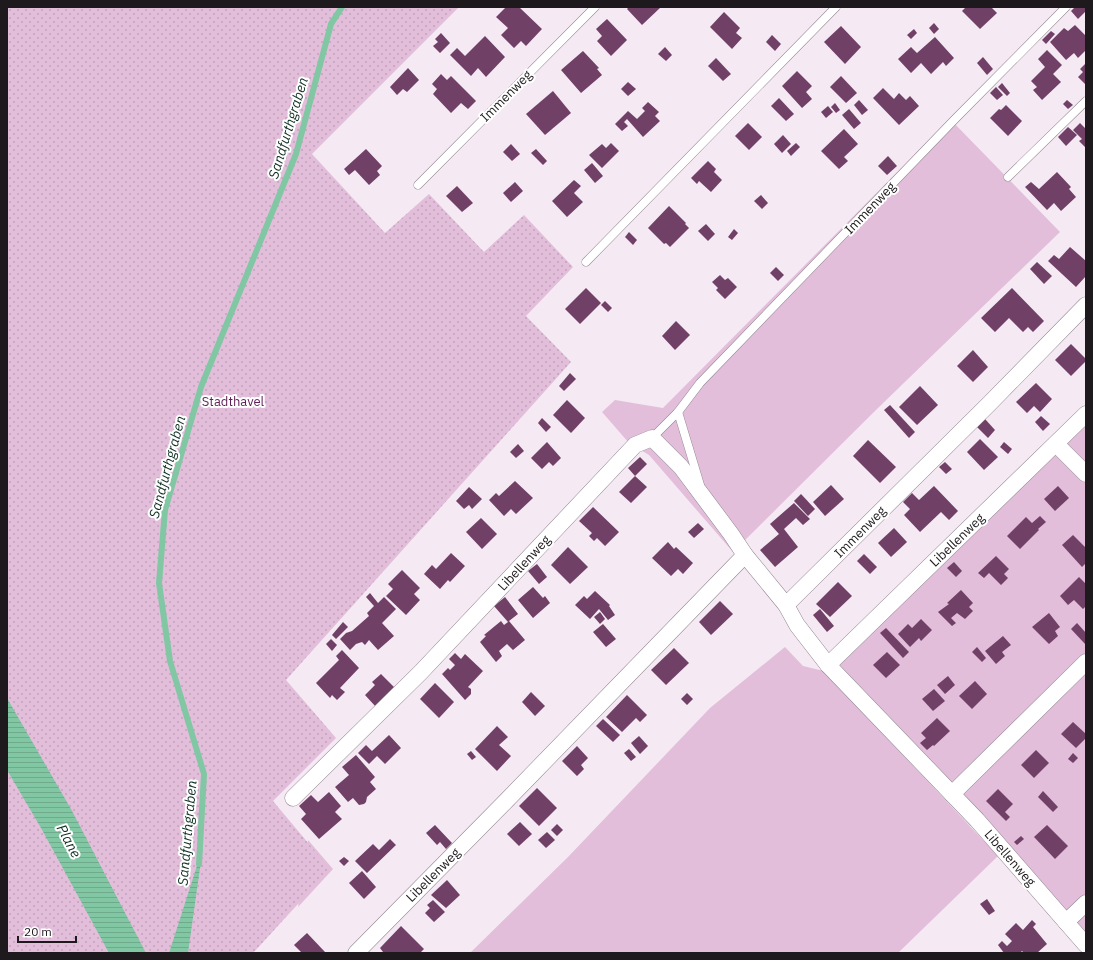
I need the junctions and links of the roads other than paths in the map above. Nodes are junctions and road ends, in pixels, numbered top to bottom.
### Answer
1 (595, 7) edge
2 (836, 7) edge
3 (1066, 7) edge
4 (1086, 101) edge
5 (1008, 177) dead end
6 (418, 185) dead end
7 (586, 262) dead end
8 (1086, 305) edge
9 (678, 412) junction
10 (1086, 414) edge
11 (652, 438) junction
12 (1056, 444) junction
13 (1086, 474) edge
14 (704, 499) junction
15 (745, 555) junction
16 (786, 605) junction
17 (1086, 662) edge
18 (828, 666) junction
19 (952, 794) junction
20 (293, 798) dead end
21 (1086, 903) edge
22 (1066, 922) junction
23 (1086, 945) edge
24 (356, 953) edge

1 - 6 lane, Immenweg
2 - 7 lane
3 - 9 lane, Immenweg
4 - 5 lane
8 - 16 street, Immenweg
9 - 11 lane, Immenweg
9 - 14 lane
10 - 12 street
11 - 14 street, Libellenweg
11 - 20 street, Libellenweg
12 - 13 street
12 - 18 street, Libellenweg
14 - 15 street, Libellenweg
15 - 16 street, Libellenweg
15 - 24 street, Libellenweg
16 - 18 street, Libellenweg
17 - 19 street
18 - 19 street, Libellenweg
19 - 22 street, Libellenweg
21 - 22 street
22 - 23 street, Libellenweg

